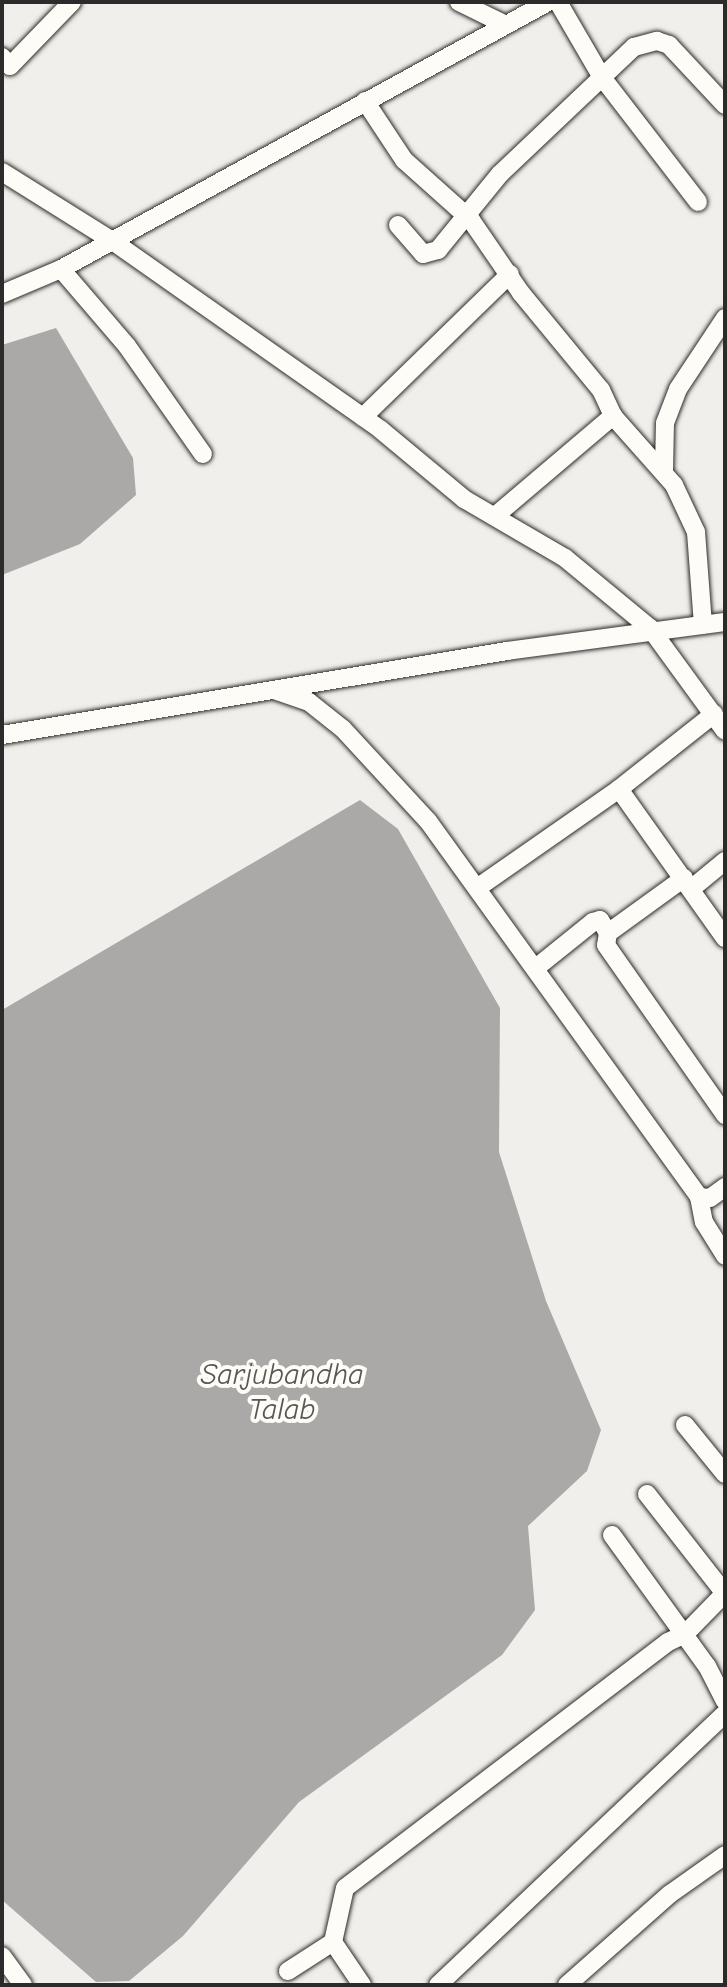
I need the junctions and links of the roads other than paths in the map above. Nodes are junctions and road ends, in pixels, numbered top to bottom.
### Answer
1 (72, 2) edge
2 (459, 2) edge
3 (548, 2) edge
4 (558, 2) edge
5 (506, 25) junction
6 (2, 57) edge
7 (601, 76) junction
8 (365, 101) junction
9 (725, 105) edge
10 (2, 172) edge
11 (698, 202) dead end
12 (465, 216) junction
13 (398, 225) dead end
14 (111, 240) junction
15 (61, 269) junction
16 (510, 274) junction
17 (2, 294) edge
18 (725, 318) edge
19 (613, 416) junction
20 (363, 417) junction
21 (203, 454) dead end
22 (664, 470) junction
23 (495, 516) junction
24 (725, 622) edge
25 (703, 625) junction
26 (653, 633) junction
27 (274, 690) junction
28 (714, 714) junction
29 (725, 731) edge
30 (2, 735) edge
31 (619, 789) junction
32 (725, 861) edge
33 (688, 883) junction
34 (480, 886) junction
35 (608, 933) junction
36 (725, 938) edge
37 (537, 967) junction
38 (722, 1102) edge
39 (725, 1187) edge
40 (699, 1197) junction
41 (725, 1256) edge
42 (685, 1425) dead end
43 (725, 1474) edge
44 (647, 1494) dead end
45 (612, 1535) dead end
46 (725, 1594) edge
47 (685, 1634) junction
48 (725, 1701) edge
49 (725, 1714) edge
50 (725, 1855) edge
51 (333, 1942) junction
52 (3, 1961) edge
53 (288, 1971) dead end
54 (451, 1981) edge
55 (23, 1985) edge
56 (362, 1985) edge
57 (567, 1985) edge

1 - 6 street
2 - 5 street
3 - 5 street
4 - 7 street
5 - 8 street
7 - 9 street
7 - 11 street
7 - 12 street
8 - 12 street
8 - 14 street
10 - 14 street
12 - 13 street
12 - 16 street
14 - 15 street
14 - 20 street
15 - 17 street
15 - 21 street
16 - 19 street
16 - 20 street
18 - 22 street
19 - 22 street
19 - 23 street
20 - 23 street
22 - 25 street
23 - 26 street
24 - 25 street
25 - 26 street
26 - 27 street
26 - 28 street
27 - 30 street
27 - 34 street
28 - 29 street
28 - 31 street
31 - 33 street
31 - 34 street
32 - 33 street
33 - 35 street
33 - 36 street
34 - 37 street
35 - 37 street
35 - 38 street
37 - 40 street
39 - 40 street
40 - 41 street
42 - 43 street
44 - 46 street
45 - 47 street
46 - 47 street
47 - 48 street
47 - 51 street
49 - 54 street
50 - 57 street
51 - 53 street
51 - 56 street
52 - 55 street

